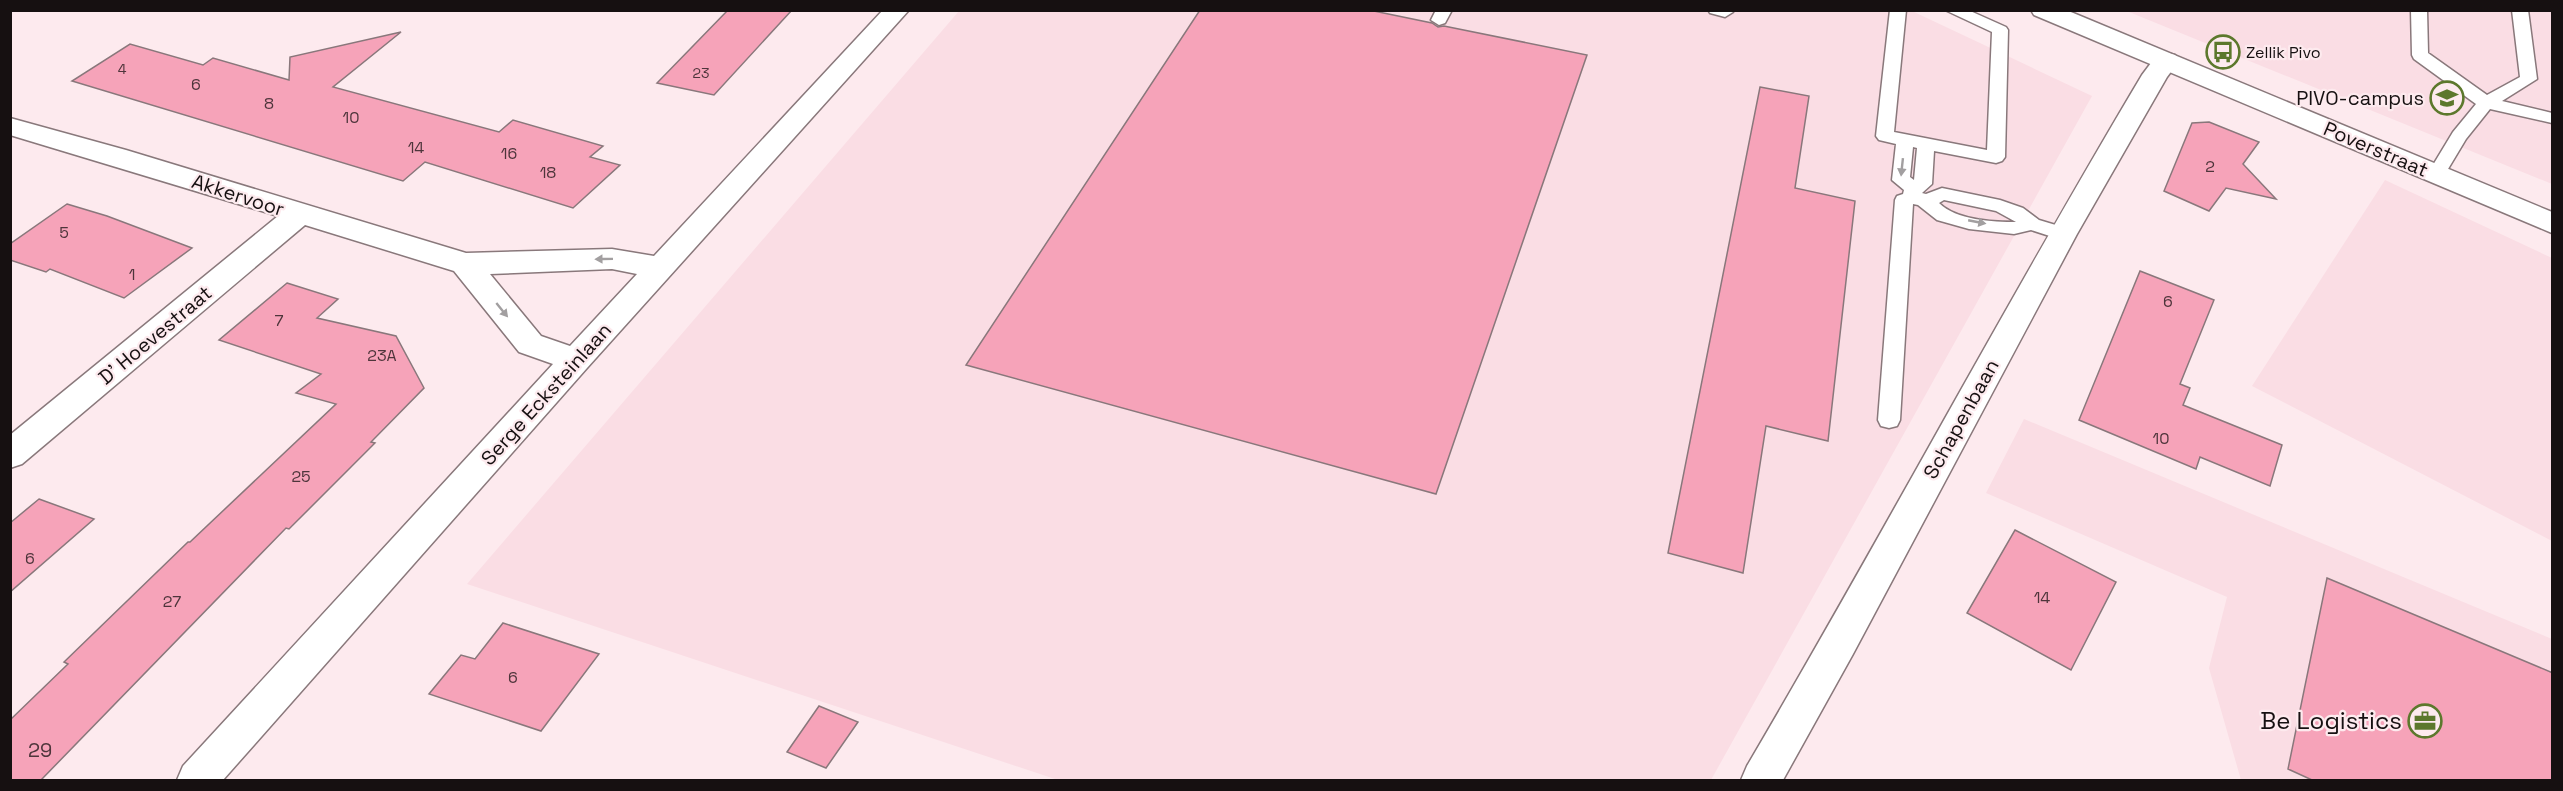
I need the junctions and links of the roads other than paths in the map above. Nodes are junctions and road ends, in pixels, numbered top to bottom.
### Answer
1 (897, 10) edge
2 (1899, 10) edge
3 (1953, 10) edge
4 (2043, 10) edge
5 (2419, 10) edge
6 (2520, 10) edge
7 (2166, 61) junction
8 (2486, 103) junction
9 (2553, 117) edge
10 (10, 126) edge
11 (1905, 140) junction
12 (1926, 144) junction
13 (2436, 175) junction
14 (1918, 195) junction
15 (299, 214) junction
16 (2553, 223) edge
17 (2047, 229) junction
18 (465, 264) junction
19 (661, 268) junction
20 (576, 360) junction
21 (1889, 420) dead end
22 (10, 455) edge
23 (196, 780) edge
24 (1761, 780) edge

1 - 19 street, Serge Ecksteinlaan
2 - 11 lane
3 - 12 lane
4 - 7 street, Poverstraat
5 - 8 lane
6 - 8 lane
7 - 13 street, Poverstraat
7 - 17 street, Schapenbaan
8 - 9 lane
8 - 13 lane
10 - 15 street, Akkervoor
11 - 12 lane
11 -> 14 lane
12 - 14 lane
13 - 16 street, Poverstraat
14 - 17 lane
14 - 21 lane
15 - 18 street, Akkervoor
15 - 22 street, D' Hoevestraat
17 - 24 street, Schapenbaan
19 -> 18 street, Akkervoor
18 -> 20 street
19 - 20 street, Serge Ecksteinlaan
20 - 23 street, Serge Ecksteinlaan

